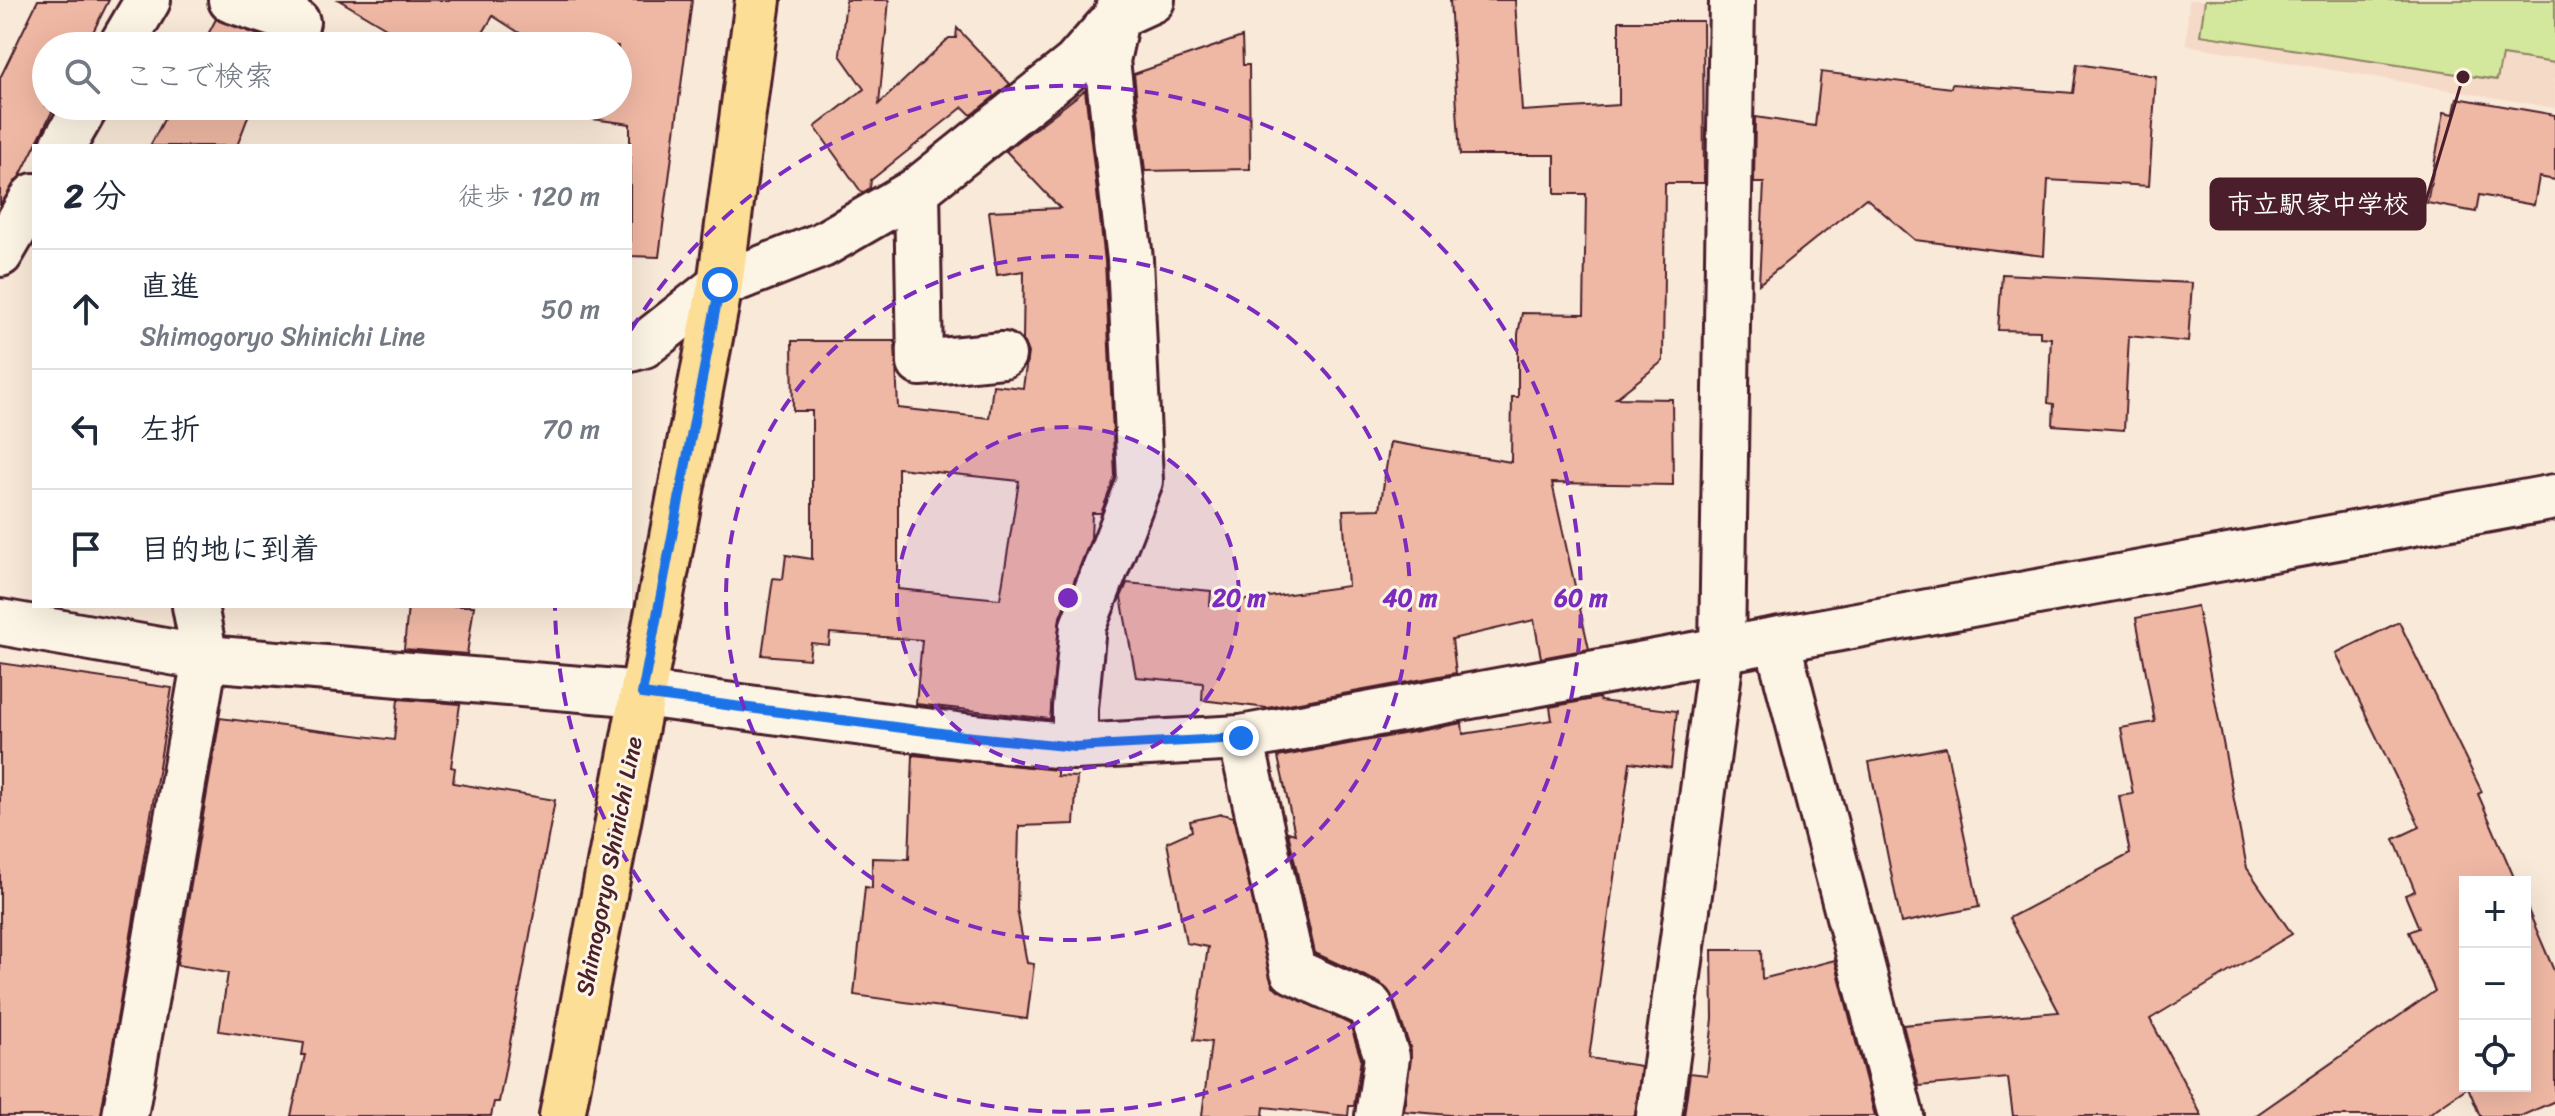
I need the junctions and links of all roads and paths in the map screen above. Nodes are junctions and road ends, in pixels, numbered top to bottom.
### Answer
1 (148, 0) edge
2 (231, 0) edge
3 (758, 0) edge
4 (1732, 0) edge
5 (1130, 5) edge
6 (297, 22) dead end
7 (129, 32) edge
8 (78, 120) edge
9 (64, 144) edge
10 (917, 190) junction
11 (32, 199) edge
12 (0, 254) edge
13 (720, 285) junction
14 (632, 348) edge
15 (1003, 355) dead end
16 (2555, 497) edge
17 (195, 608) edge
18 (0, 622) edge
19 (1777, 640) junction
20 (1722, 650) junction
21 (205, 658) junction
22 (642, 694) junction
23 (1241, 738) junction
24 (1075, 747) junction
25 (125, 1116) edge
26 (562, 1116) edge
27 (1378, 1116) edge
28 (1659, 1116) edge
29 (1901, 1116) edge

1 - 7 street
2 - 6 street
3 - 13 main road, Shimogoryo Shinichi Line
4 - 20 street
5 - 10 street
5 - 24 street
8 - 9 street
10 - 13 street
10 - 15 street
11 - 12 street
13 - 14 street
13 - 22 main road, Shimogoryo Shinichi Line
16 - 19 street
17 - 21 street
18 - 21 street
19 - 20 street
19 - 29 street
20 - 23 street
20 - 28 street
21 - 22 street
21 - 25 street
22 - 24 street
22 - 26 main road, Shimogoryo Shinichi Line
23 - 24 street
23 - 27 street

